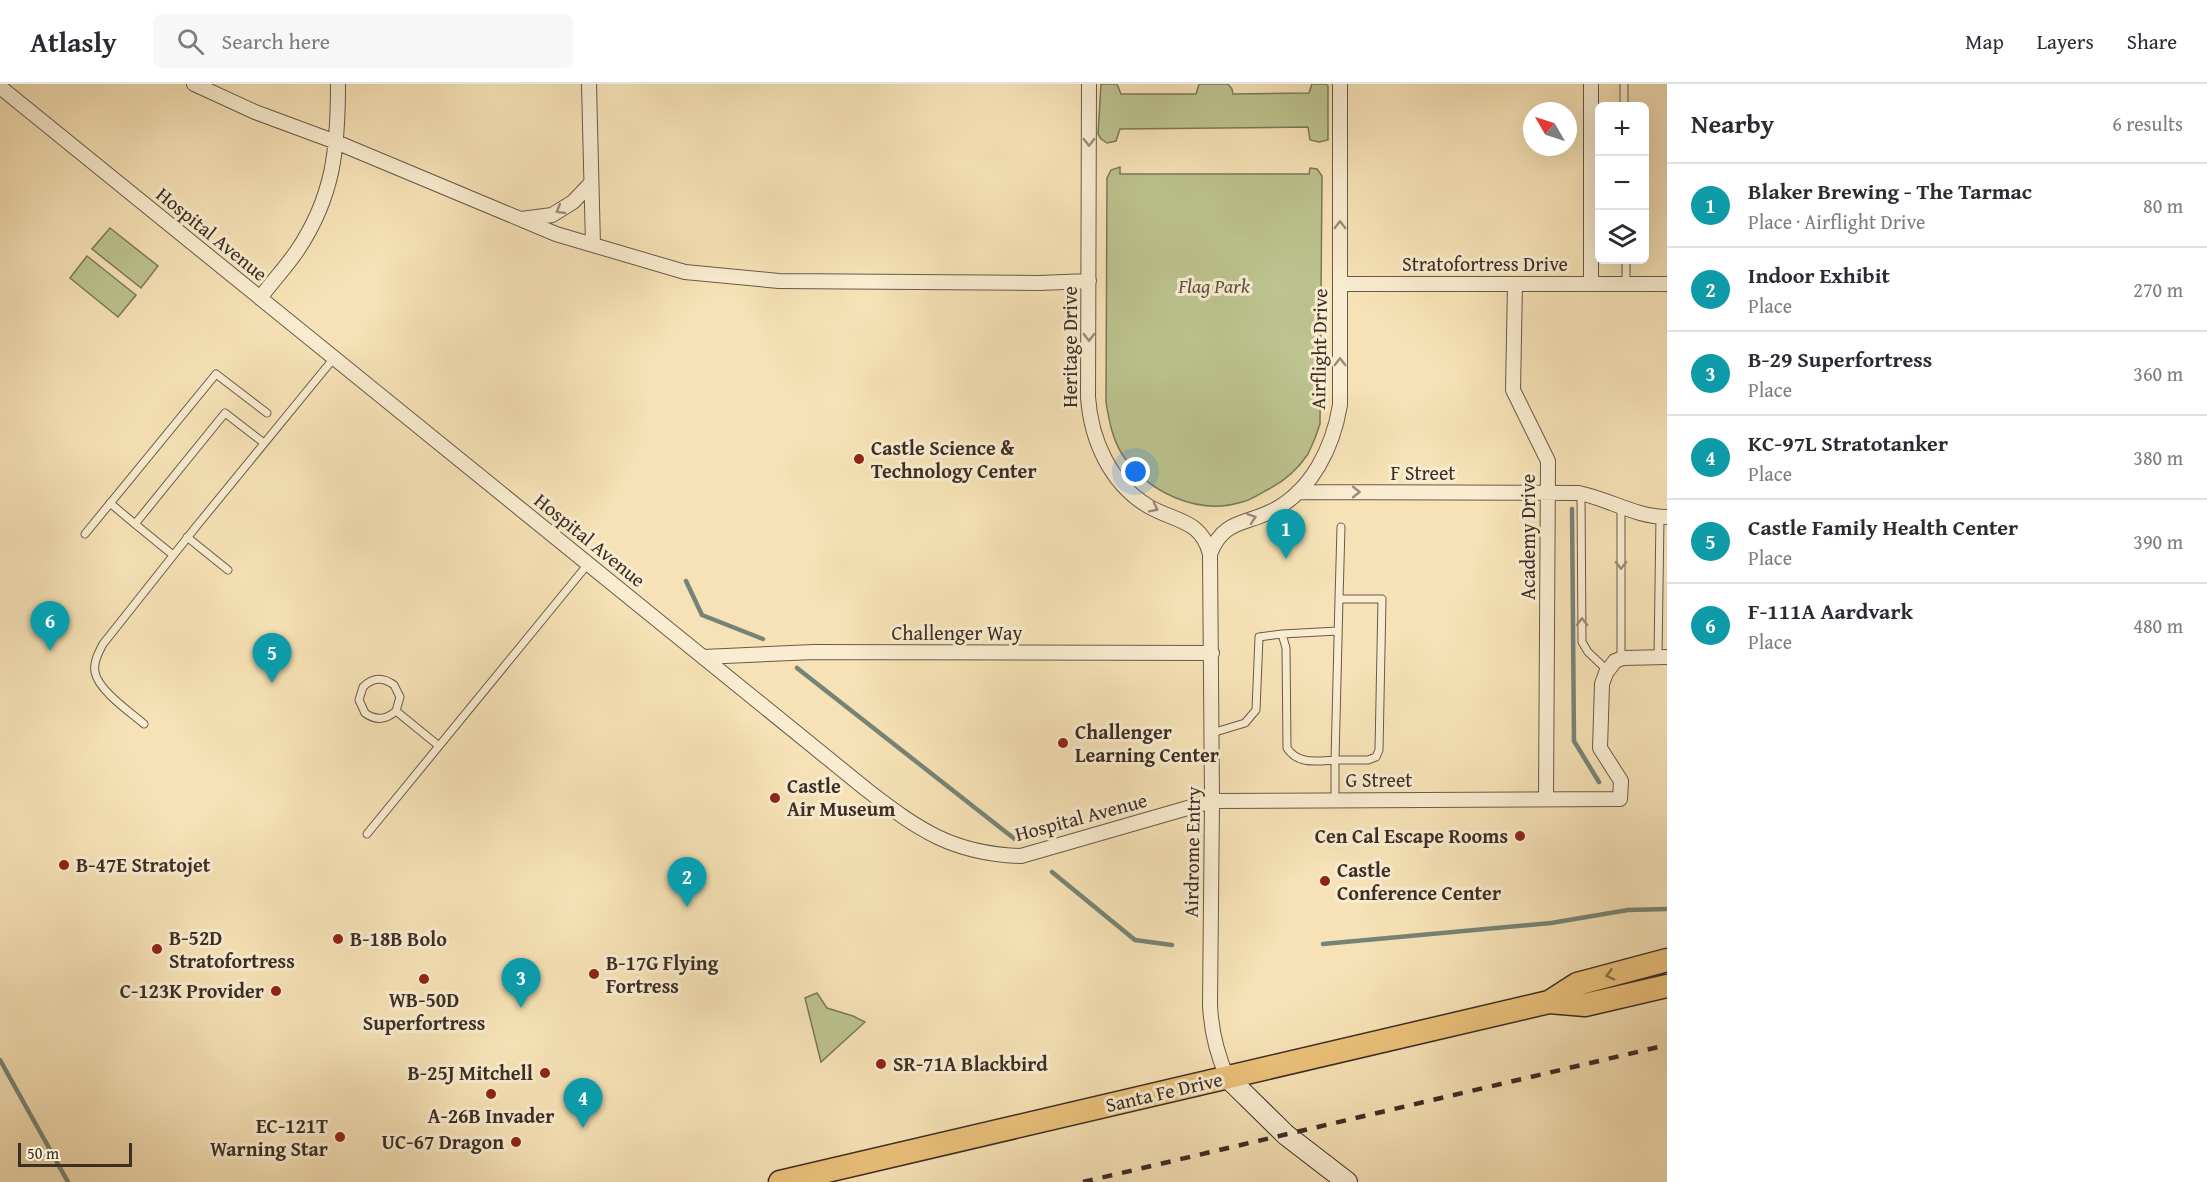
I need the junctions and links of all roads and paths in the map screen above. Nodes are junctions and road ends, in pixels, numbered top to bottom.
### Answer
1 (194, 84) edge
2 (338, 84) edge
3 (589, 84) edge
4 (1089, 84) edge
5 (1340, 84) edge
6 (1591, 84) edge
7 (1624, 84) edge
8 (0, 87) edge
9 (1624, 102) edge
10 (336, 142) junction
11 (591, 183) junction
12 (520, 219) junction
13 (593, 245) junction
14 (1626, 264) edge
15 (1089, 281) junction
16 (1340, 284) junction
17 (1515, 284) junction
18 (1591, 284) junction
19 (1626, 284) junction
20 (1667, 284) edge
21 (260, 298) junction
22 (334, 358) junction
23 (267, 413) dead end
24 (264, 443) junction
25 (1298, 492) junction
26 (1548, 493) junction
27 (1581, 494) junction
28 (110, 503) junction
29 (1621, 506) junction
30 (1663, 517) edge
31 (135, 524) junction
32 (1341, 527) dead end
33 (85, 534) dead end
34 (187, 537) junction
35 (1210, 554) junction
36 (173, 555) junction
37 (588, 564) junction
38 (228, 570) dead end
39 (1339, 600) junction
40 (1338, 631) junction
41 (1282, 634) junction
42 (1212, 653) junction
43 (703, 657) junction
44 (1662, 657) edge
45 (1621, 659) junction
46 (1607, 670) junction
47 (396, 711) junction
48 (144, 724) dead end
49 (1212, 733) junction
50 (439, 746) junction
51 (1335, 760) junction
52 (1546, 799) junction
53 (1335, 800) junction
54 (1212, 801) junction
55 (367, 834) dead end
56 (1667, 960) edge
57 (1667, 986) edge
58 (1549, 1002) junction
59 (1227, 1077) junction
60 (780, 1182) edge
61 (1347, 1182) edge

1 - 10 street
2 - 10 street
3 - 11 street
4 -> 15 street, Heritage Drive
16 -> 5 street, Airflight Drive
6 - 18 street
7 - 9 lane
8 - 21 street, Hospital Avenue
10 - 12 street
10 - 21 street
11 -> 12 street
11 - 13 street
12 - 13 street
13 - 15 street
14 - 19 lane
15 -> 35 street, Heritage Drive
16 - 17 street, Stratofortress Drive
25 -> 16 street, Airflight Drive
17 - 18 street, Stratofortress Drive
17 - 26 street, Academy Drive
18 - 19 street, Stratofortress Drive
19 - 20 street, Stratofortress Drive
21 - 22 street, Hospital Avenue
22 - 24 lane
22 - 37 street, Hospital Avenue
23 - 28 lane
24 - 31 lane
24 - 34 lane
25 -> 26 street, F Street
35 -> 25 street, Airflight Drive
26 - 27 street, F Street
26 - 52 street, Academy Drive
27 - 29 street, F Street
46 -> 27 lane
28 - 31 lane
28 - 33 lane
29 - 30 street, F Street
29 -> 45 lane
30 - 44 lane
31 - 36 lane
32 - 39 lane
34 - 36 lane
34 - 38 lane
35 - 42 street, Airdrome Entry
36 - 48 lane
37 - 43 street, Hospital Avenue
37 - 50 lane
39 - 40 lane
39 - 51 lane
40 - 41 lane
40 - 51 lane
41 - 49 lane
41 - 51 lane
42 - 43 street, Challenger Way
42 - 49 street, Airdrome Entry
43 - 54 street, Hospital Avenue
44 - 45 street
45 - 46 street
46 - 52 street, G Street
47 - 47 lane
47 - 50 lane
49 - 54 street, Airdrome Entry
50 - 55 lane
51 - 53 lane
52 - 53 street, G Street
53 - 54 street, G Street
54 - 59 street, Airdrome Entry
56 -> 58 main road, Santa Fe Drive
57 - 58 main road, Santa Fe Drive
58 - 59 main road, Santa Fe Drive
59 - 60 main road, Santa Fe Drive
59 - 61 main road

